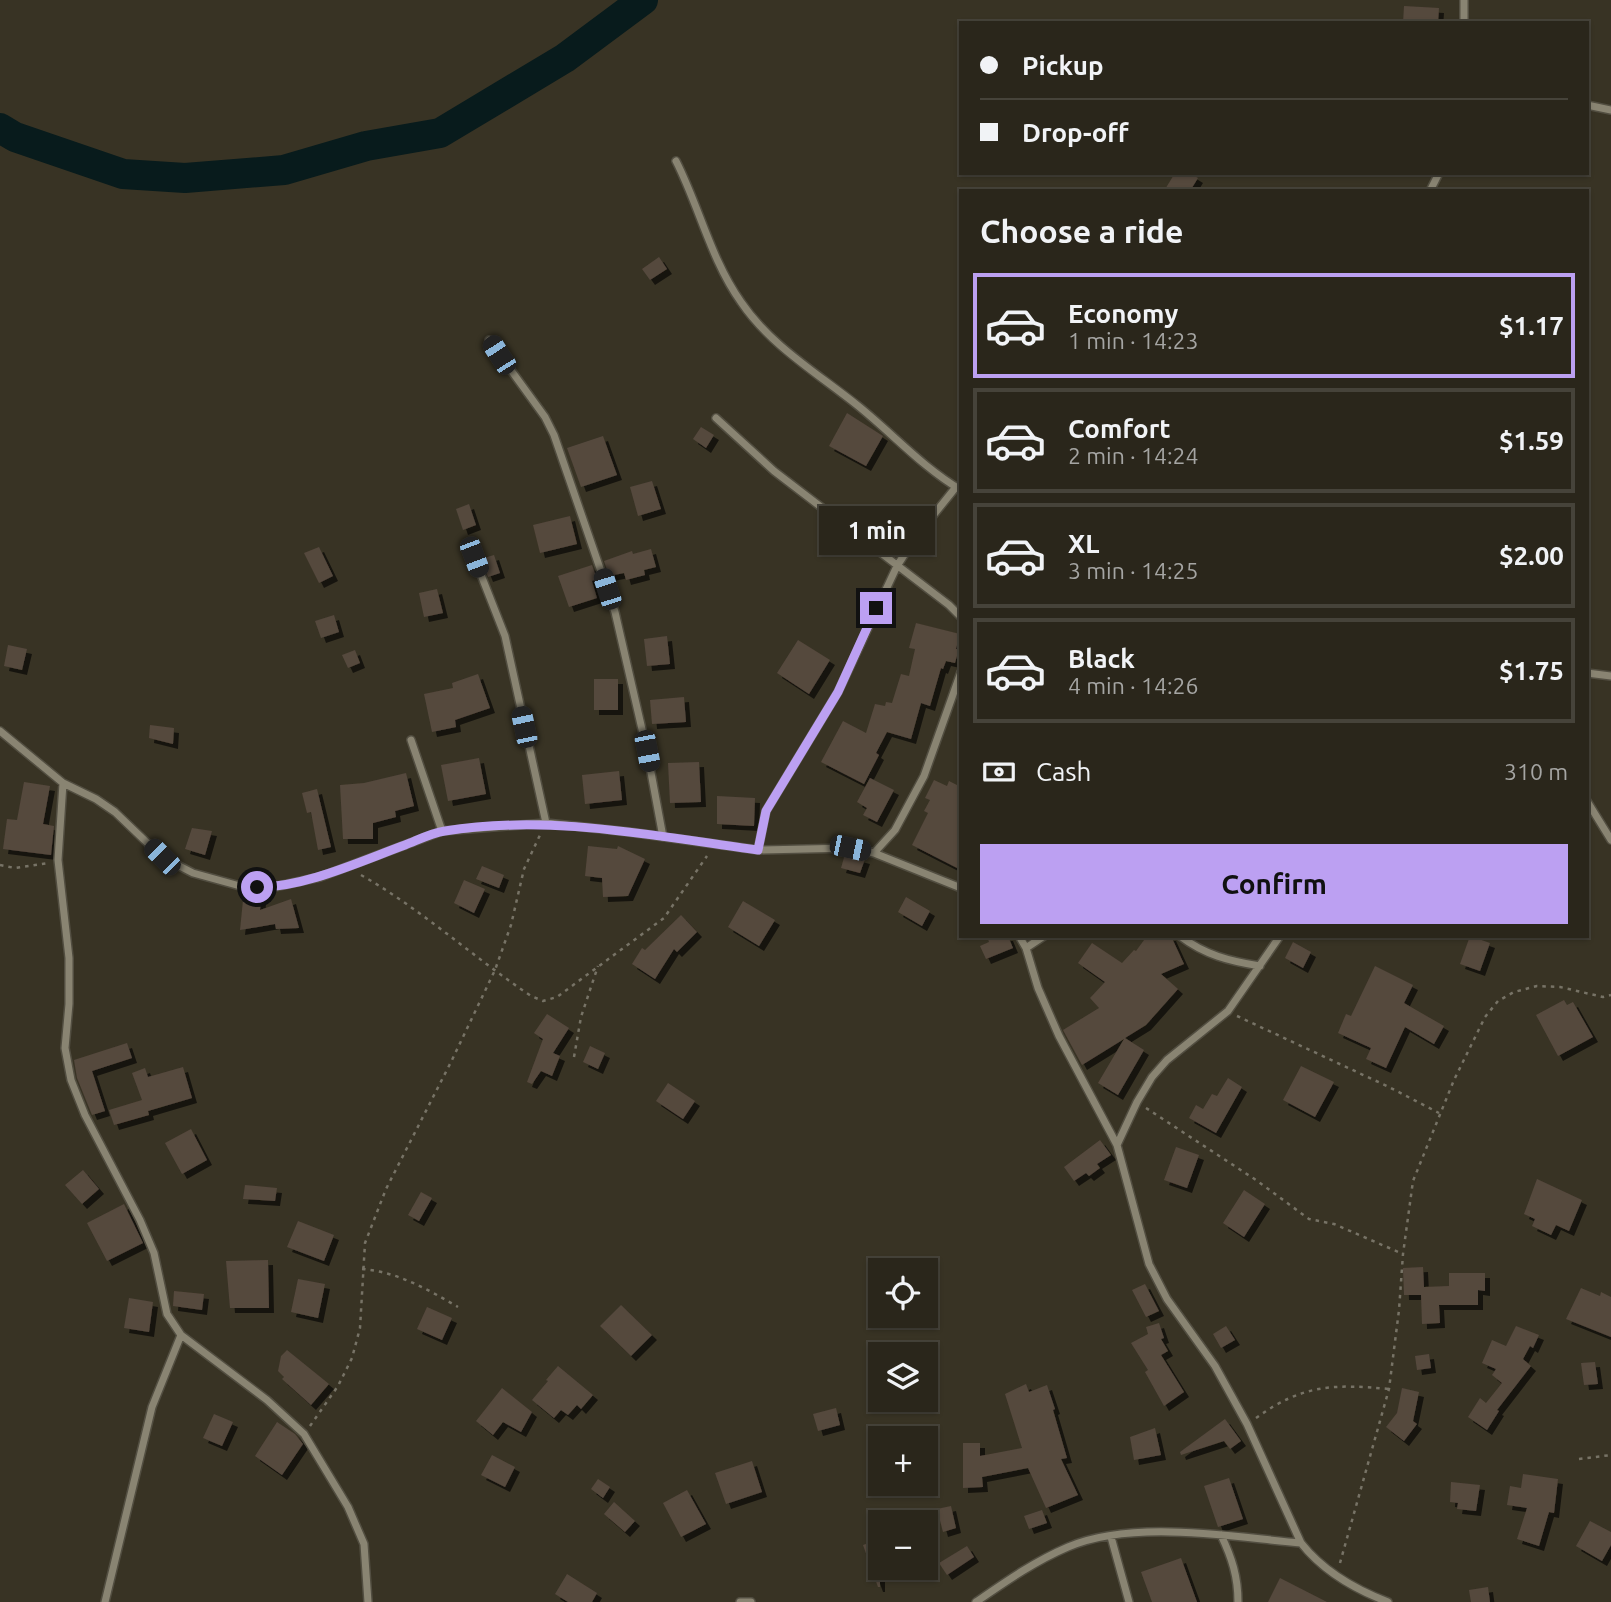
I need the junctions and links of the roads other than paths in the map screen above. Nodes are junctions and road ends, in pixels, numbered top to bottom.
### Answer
1 (1464, 0) edge
2 (1464, 21) edge
3 (1589, 105) edge
4 (1611, 110) edge
5 (676, 161) dead end
6 (489, 340) dead end
7 (716, 418) dead end
8 (959, 489) edge
9 (474, 557) dead end
10 (897, 566) junction
11 (959, 615) edge
12 (1589, 673) edge
13 (1611, 676) edge
14 (959, 677) edge
15 (0, 731) edge
16 (411, 740) dead end
17 (63, 783) junction
18 (1589, 804) edge
19 (546, 823) junction
20 (442, 831) junction
21 (663, 837) junction
22 (1611, 840) edge
23 (758, 850) junction
24 (874, 853) junction
25 (959, 887) edge
26 (1020, 938) edge
27 (1041, 938) edge
28 (1183, 938) edge
29 (1279, 938) edge
30 (1026, 948) junction
31 (1260, 966) junction
32 (1117, 1145) junction
33 (181, 1335) junction
34 (1221, 1535) junction
35 (1111, 1537) junction
36 (1301, 1543) junction
37 (105, 1602) edge
38 (368, 1602) edge
39 (740, 1602) edge
40 (751, 1602) edge
41 (976, 1602) edge
42 (1129, 1602) edge
43 (1238, 1602) edge
44 (1388, 1602) edge

1 - 2 street
3 - 4 street
5 - 8 street
6 - 21 street
7 - 10 street
8 - 10 street
9 - 19 street
10 - 11 street
10 - 23 street
12 - 13 street
14 - 24 street
15 - 17 street
16 - 20 street
17 - 20 street
17 - 33 street
18 - 22 street
19 - 20 street
19 - 21 street
21 - 23 street
23 - 24 street
24 - 25 street
26 - 30 street
27 - 30 street
28 - 31 street
29 - 31 street
30 - 32 street
31 - 32 street
32 - 36 street
33 - 37 street
33 - 38 street
34 - 35 street
34 - 36 street
34 - 43 street
35 - 41 street
35 - 42 street
36 - 44 street
39 - 40 street

